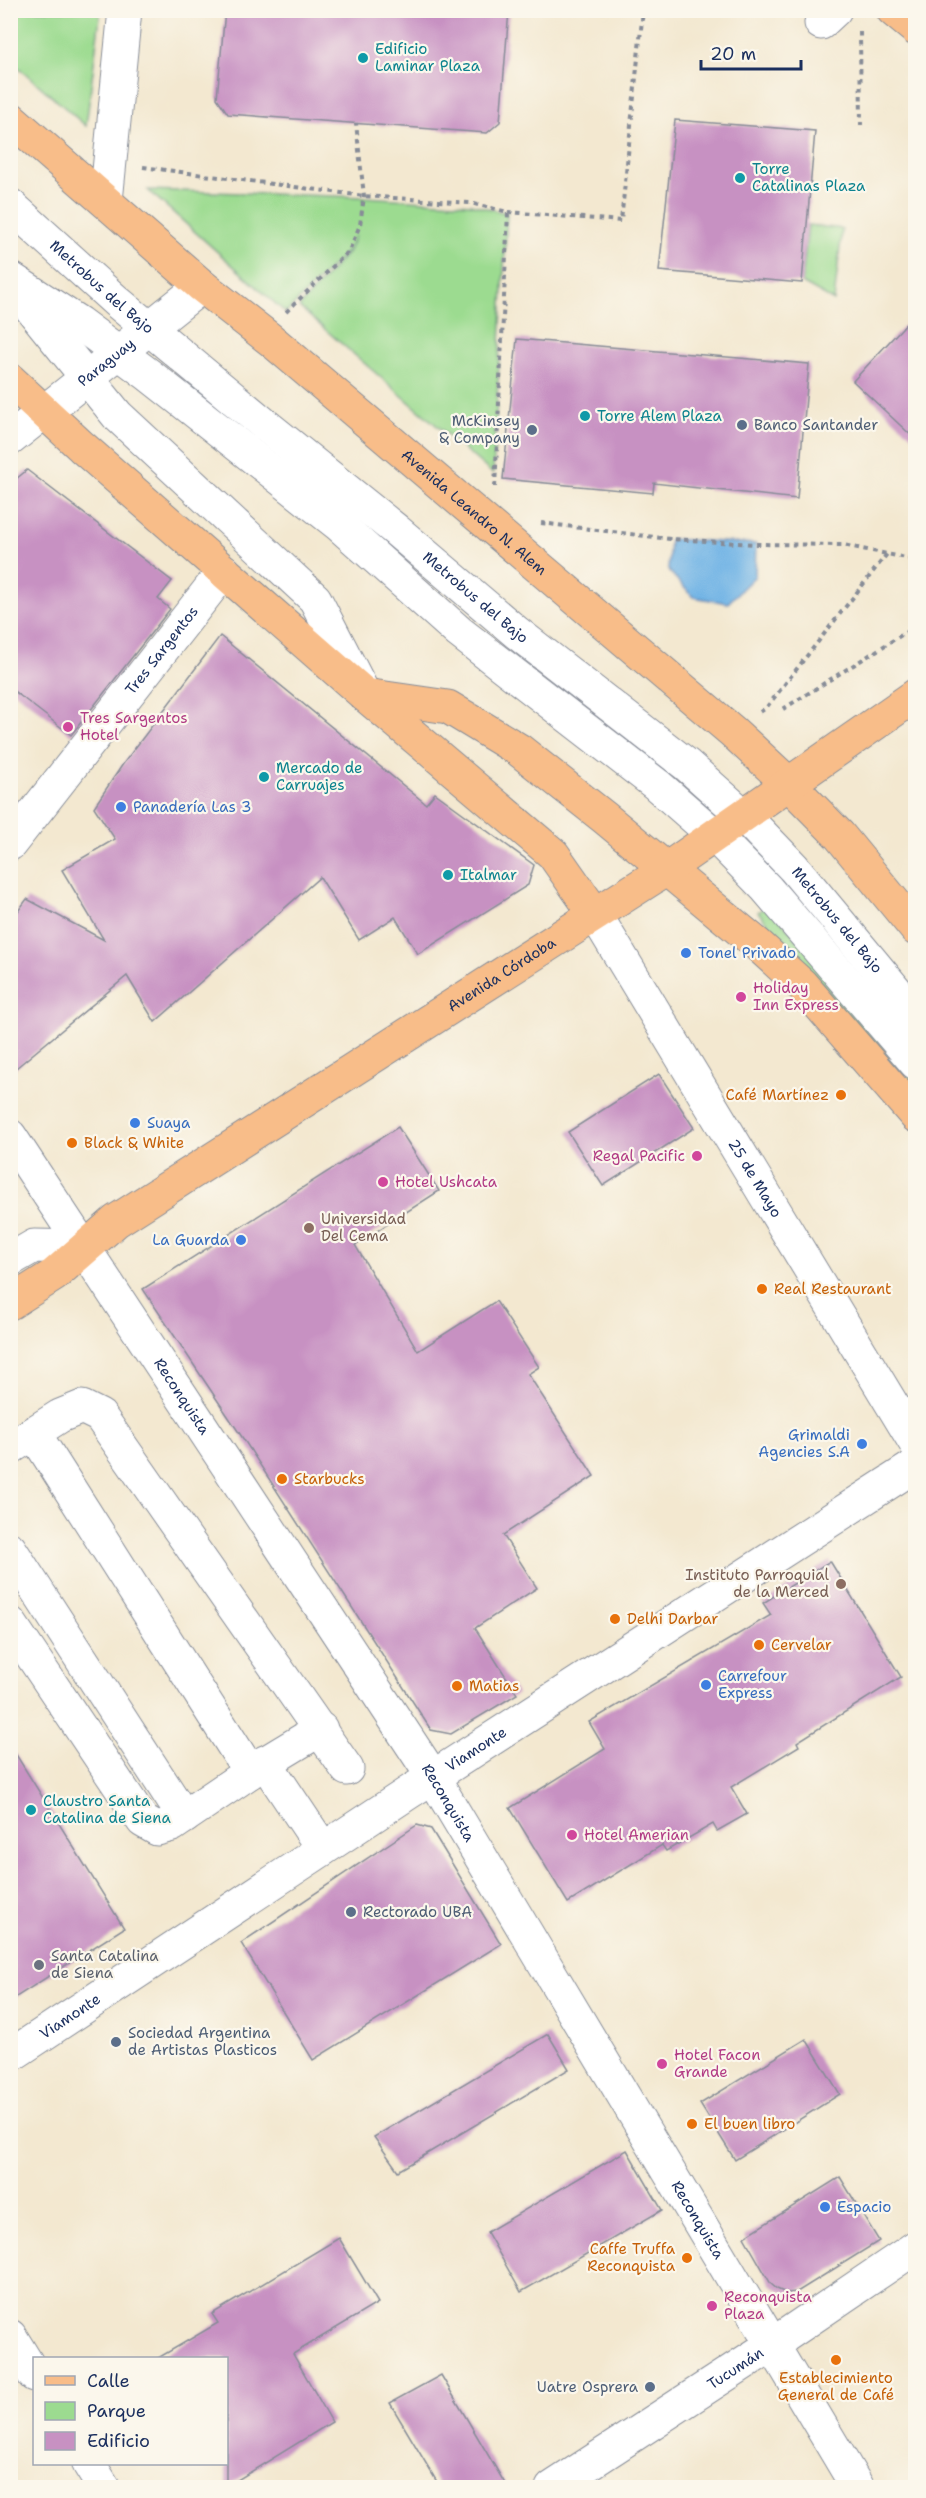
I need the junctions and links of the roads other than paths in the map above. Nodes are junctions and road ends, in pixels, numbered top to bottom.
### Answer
1 (125, 10) edge
2 (893, 10) edge
3 (915, 28) edge
4 (10, 118) edge
5 (106, 201) junction
6 (10, 205) edge
7 (10, 280) edge
8 (202, 286) junction
9 (150, 327) junction
10 (117, 354) junction
11 (87, 377) junction
12 (10, 380) edge
13 (43, 412) junction
14 (10, 439) edge
15 (224, 571) junction
16 (365, 695) junction
17 (915, 695) edge
18 (788, 783) junction
19 (743, 816) junction
20 (714, 836) junction
21 (10, 844) edge
22 (666, 870) junction
23 (595, 914) junction
24 (915, 929) edge
25 (915, 1015) edge
26 (915, 1063) edge
27 (915, 1116) edge
28 (10, 1136) edge
29 (85, 1246) junction
30 (10, 1260) edge
31 (10, 1303) edge
32 (22, 1440) edge
33 (915, 1444) edge
34 (915, 1466) edge
35 (10, 1549) edge
36 (10, 1623) edge
37 (321, 1729) junction
38 (258, 1767) junction
39 (347, 1769) dead end
40 (433, 1777) junction
41 (184, 1817) junction
42 (323, 1849) junction
43 (10, 2056) edge
44 (915, 2247) edge
45 (10, 2336) edge
46 (773, 2344) junction
47 (33, 2373) edge
48 (90, 2465) edge
49 (104, 2487) edge
50 (552, 2487) edge
51 (858, 2487) edge

1 - 5 street
2 - 3 main road
4 - 5 main road, Avenida Leandro N. Alem
5 - 8 main road, Avenida Leandro N. Alem
6 - 9 street, Metrobus del Bajo
7 - 10 street
7 - 11 street
8 - 9 street, Paraguay
8 - 18 main road, Avenida Leandro N. Alem
9 - 10 street, Paraguay
9 - 19 street, Metrobus del Bajo
10 - 11 street, Paraguay
10 - 20 street
11 - 13 street, Paraguay
11 - 16 street
12 - 13 main road
13 - 14 street, Paraguay
13 - 15 main road
15 - 16 main road
15 - 21 street, Tres Sargentos
16 - 22 main road
16 - 23 main road
17 - 18 main road, Avenida Córdoba
18 - 19 main road, Avenida Córdoba
18 - 24 main road, Avenida Leandro N. Alem
19 - 20 main road, Avenida Córdoba
19 - 25 street, Metrobus del Bajo
20 - 22 main road, Avenida Córdoba
20 - 26 street
22 - 23 main road, Avenida Córdoba
22 - 27 main road
23 - 29 main road, Avenida Córdoba
23 - 33 street, 25 de Mayo
28 - 29 street, Reconquista
29 - 30 street
29 - 31 main road, Avenida Córdoba
29 - 40 street, Reconquista
32 - 37 street
32 - 38 street
34 - 40 street, Viamonte
35 - 41 street
36 - 41 street
37 - 38 street
37 - 39 street
38 - 41 street
38 - 42 street
40 - 42 street, Viamonte
40 - 46 street, Reconquista
42 - 43 street, Viamonte
44 - 46 street, Tucumán
45 - 47 street
46 - 50 street, Tucumán
46 - 51 street, Reconquista
48 - 49 street

